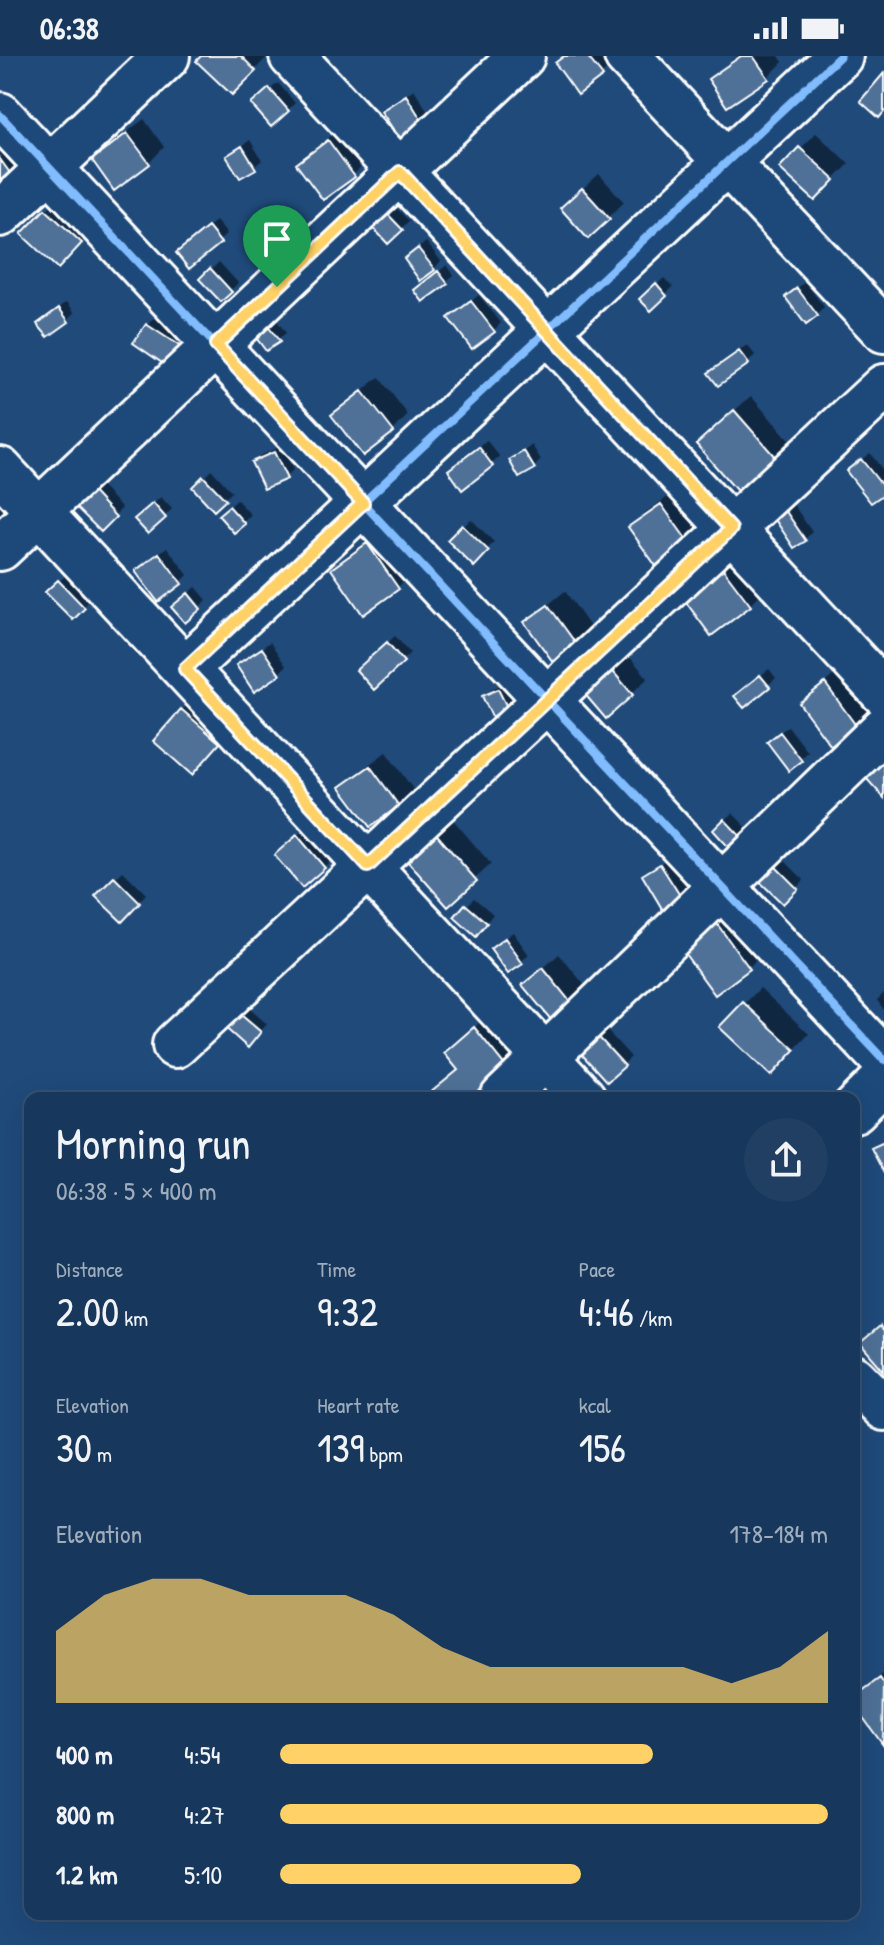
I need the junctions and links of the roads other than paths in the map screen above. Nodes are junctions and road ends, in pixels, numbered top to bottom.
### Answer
1 (167, 56) edge
2 (292, 56) edge
3 (522, 56) edge
4 (627, 56) edge
5 (840, 56) edge
6 (0, 115) edge
7 (727, 162) junction
8 (49, 167) junction
9 (400, 172) junction
10 (0, 214) edge
11 (547, 330) junction
12 (884, 330) edge
13 (216, 345) junction
14 (884, 387) edge
15 (0, 470) edge
16 (363, 503) junction
17 (39, 512) junction
18 (731, 529) junction
19 (0, 548) edge
20 (185, 669) junction
21 (884, 693) edge
22 (547, 700) junction
23 (884, 729) edge
24 (368, 866) junction
25 (722, 887) junction
26 (175, 1045) dead end
27 (545, 1057) junction
28 (884, 1060) edge
29 (884, 1080) edge
30 (509, 1092) edge
31 (577, 1092) edge
32 (860, 1104) edge
33 (860, 1384) edge
34 (884, 1408) edge

1 - 8 street
2 - 9 street
3 - 9 street
4 - 7 street
5 - 7 street
6 - 8 street
7 - 11 street
7 - 12 street
8 - 10 street
8 - 13 street
9 - 11 street
9 - 13 street
11 - 16 street
11 - 18 street
13 - 16 street
13 - 17 street
14 - 18 street
15 - 17 street
16 - 20 street
16 - 22 street
17 - 19 street
17 - 20 street
18 - 21 street
18 - 22 street
20 - 24 street
22 - 24 street
22 - 25 street
23 - 25 street
24 - 26 street
24 - 27 street
25 - 27 street
25 - 28 street
27 - 30 street
27 - 31 street
29 - 32 street
33 - 34 street

